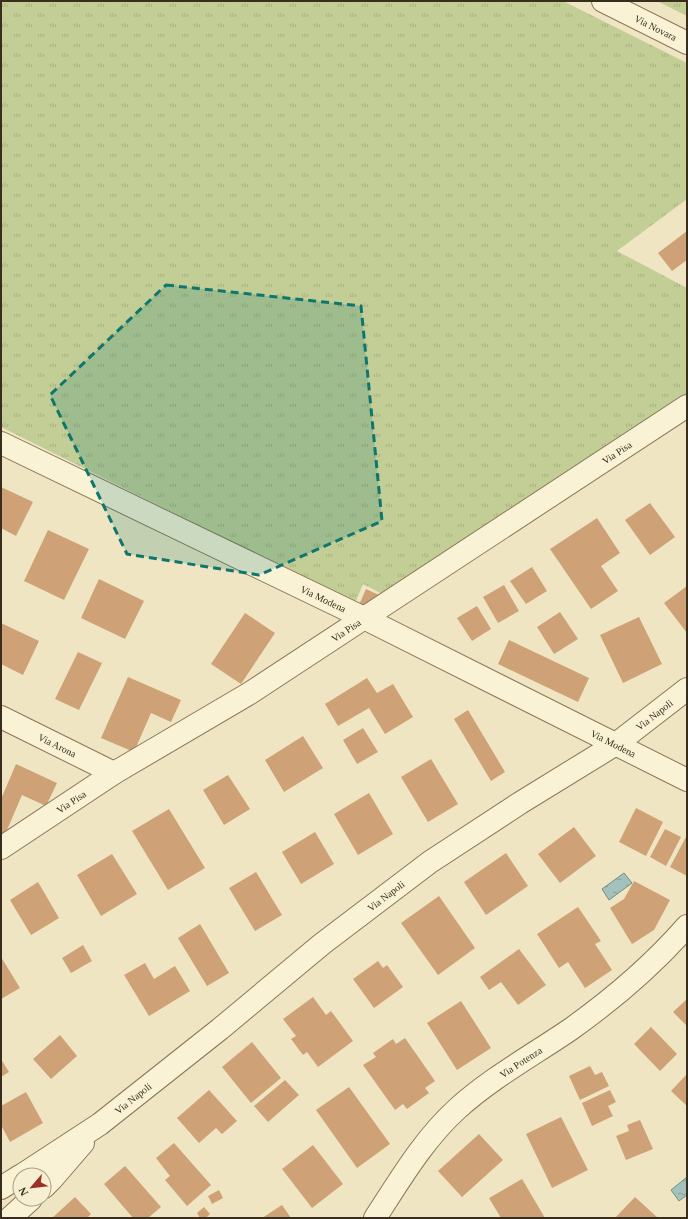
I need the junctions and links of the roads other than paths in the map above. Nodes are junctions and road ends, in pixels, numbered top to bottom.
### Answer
1 (603, 1) edge
2 (687, 43) edge
3 (687, 406) edge
4 (1, 442) edge
5 (364, 618) junction
6 (687, 689) edge
7 (1, 717) edge
8 (616, 744) junction
9 (114, 773) junction
10 (687, 780) edge
11 (1, 848) edge
12 (687, 926) edge
13 (100, 1124) junction
14 (35, 1167) edge
15 (52, 1179) edge
16 (12, 1181) edge
17 (1, 1188) edge
18 (22, 1207) edge
19 (10, 1218) edge
20 (375, 1218) edge

1 - 2 street, Via Novara
3 - 5 street, Via Pisa
4 - 5 street, Via Modena
5 - 8 street, Via Modena
5 - 9 street, Via Pisa
6 - 8 street, Via Napoli
7 - 9 street, Via Arona
8 - 10 street, Via Modena
8 - 13 street, Via Napoli
9 - 11 street, Via Pisa
12 - 20 street, Via Potenza
13 - 14 street, Via Napoli
13 - 15 street, Via Napoli
16 - 17 street, Via Napoli
18 - 19 street

